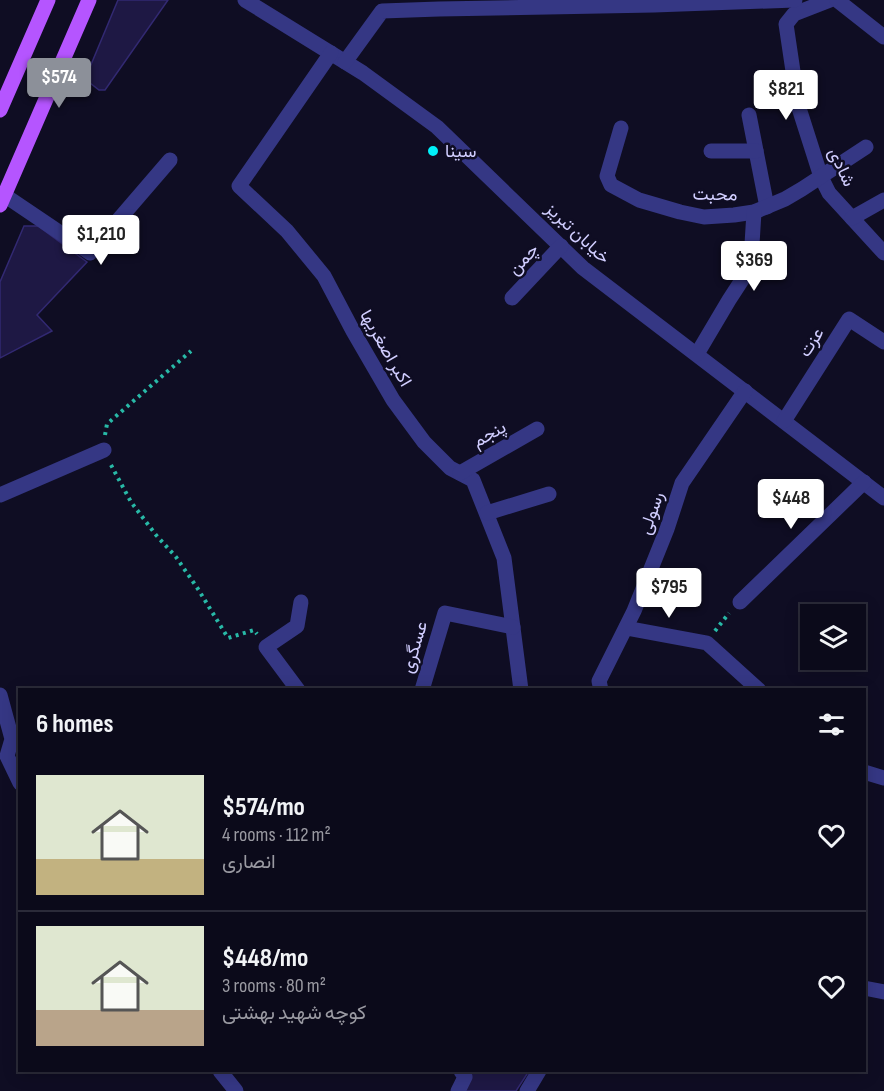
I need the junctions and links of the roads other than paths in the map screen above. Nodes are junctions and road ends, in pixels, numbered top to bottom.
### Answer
1 (48, 0) edge
2 (88, 0) edge
3 (245, 0) edge
4 (795, 0) edge
5 (830, 0) edge
6 (837, 0) edge
7 (722, 1) edge
8 (653, 3) edge
9 (568, 4) edge
10 (396, 5) edge
11 (884, 37) edge
12 (331, 53) junction
13 (345, 62) junction
14 (0, 110) edge
15 (750, 115) dead end
16 (621, 128) dead end
17 (866, 147) dead end
18 (711, 151) dead end
19 (756, 151) junction
20 (170, 160) dead end
21 (821, 177) junction
22 (2, 200) edge
23 (884, 200) edge
24 (760, 210) junction
25 (852, 219) junction
26 (561, 246) junction
27 (884, 253) edge
28 (512, 298) dead end
29 (884, 342) edge
30 (697, 354) junction
31 (745, 391) junction
32 (784, 421) junction
33 (537, 429) dead end
34 (104, 450) road end
35 (460, 473) junction
36 (864, 483) junction
37 (549, 494) dead end
38 (0, 495) edge
39 (884, 498) edge
40 (487, 513) junction
41 (301, 602) dead end
42 (740, 602) road end
43 (513, 627) junction
44 (626, 628) junction
45 (297, 688) edge
46 (423, 688) edge
47 (521, 688) edge
48 (601, 688) edge
49 (757, 688) edge
50 (0, 695) edge
51 (866, 773) edge
52 (884, 778) edge
53 (18, 779) edge
54 (866, 988) edge
55 (884, 992) edge
56 (221, 1072) edge
57 (462, 1072) edge
58 (538, 1072) edge
59 (236, 1091) edge
60 (458, 1091) edge
61 (527, 1091) edge

1 - 14 main road
2 - 22 main road
3 - 12 street, خیابان تبریز
4 - 7 street
5 - 21 street, شادی
6 - 11 street
7 - 8 street
8 - 9 street
9 - 10 street
10 - 13 street
12 - 13 street, خیابان تبریز
12 - 35 street, اکبر اصغریها
13 - 26 street, خیابان تبریز
15 - 19 street
16 - 24 street, محبت
17 - 21 street, محبت
18 - 19 street
19 - 24 street
20 - 22 street
21 - 24 street, محبت
21 - 25 street, شادی
23 - 25 street
24 - 30 street
25 - 27 street, شادی
26 - 28 street, چمن
26 - 30 street, خیابان تبریز
29 - 32 street, عزت
30 - 31 street, خیابان تبریز
31 - 32 street, خیابان تبریز
31 - 44 street, رسولی
32 - 36 street, خیابان تبریز
33 - 35 street, پنجم
34 - 38 street
35 - 40 street, اکبر اصغریها
36 - 39 street, خیابان تبریز
36 - 42 street
37 - 40 street
40 - 43 street, اکبر اصغریها
41 - 45 street
43 - 46 street, عسگری
43 - 47 street, اکبر اصغریها
44 - 48 street, رسولی
44 - 49 street
50 - 53 street
51 - 52 street
54 - 55 street
56 - 59 street
57 - 60 street
58 - 61 street

